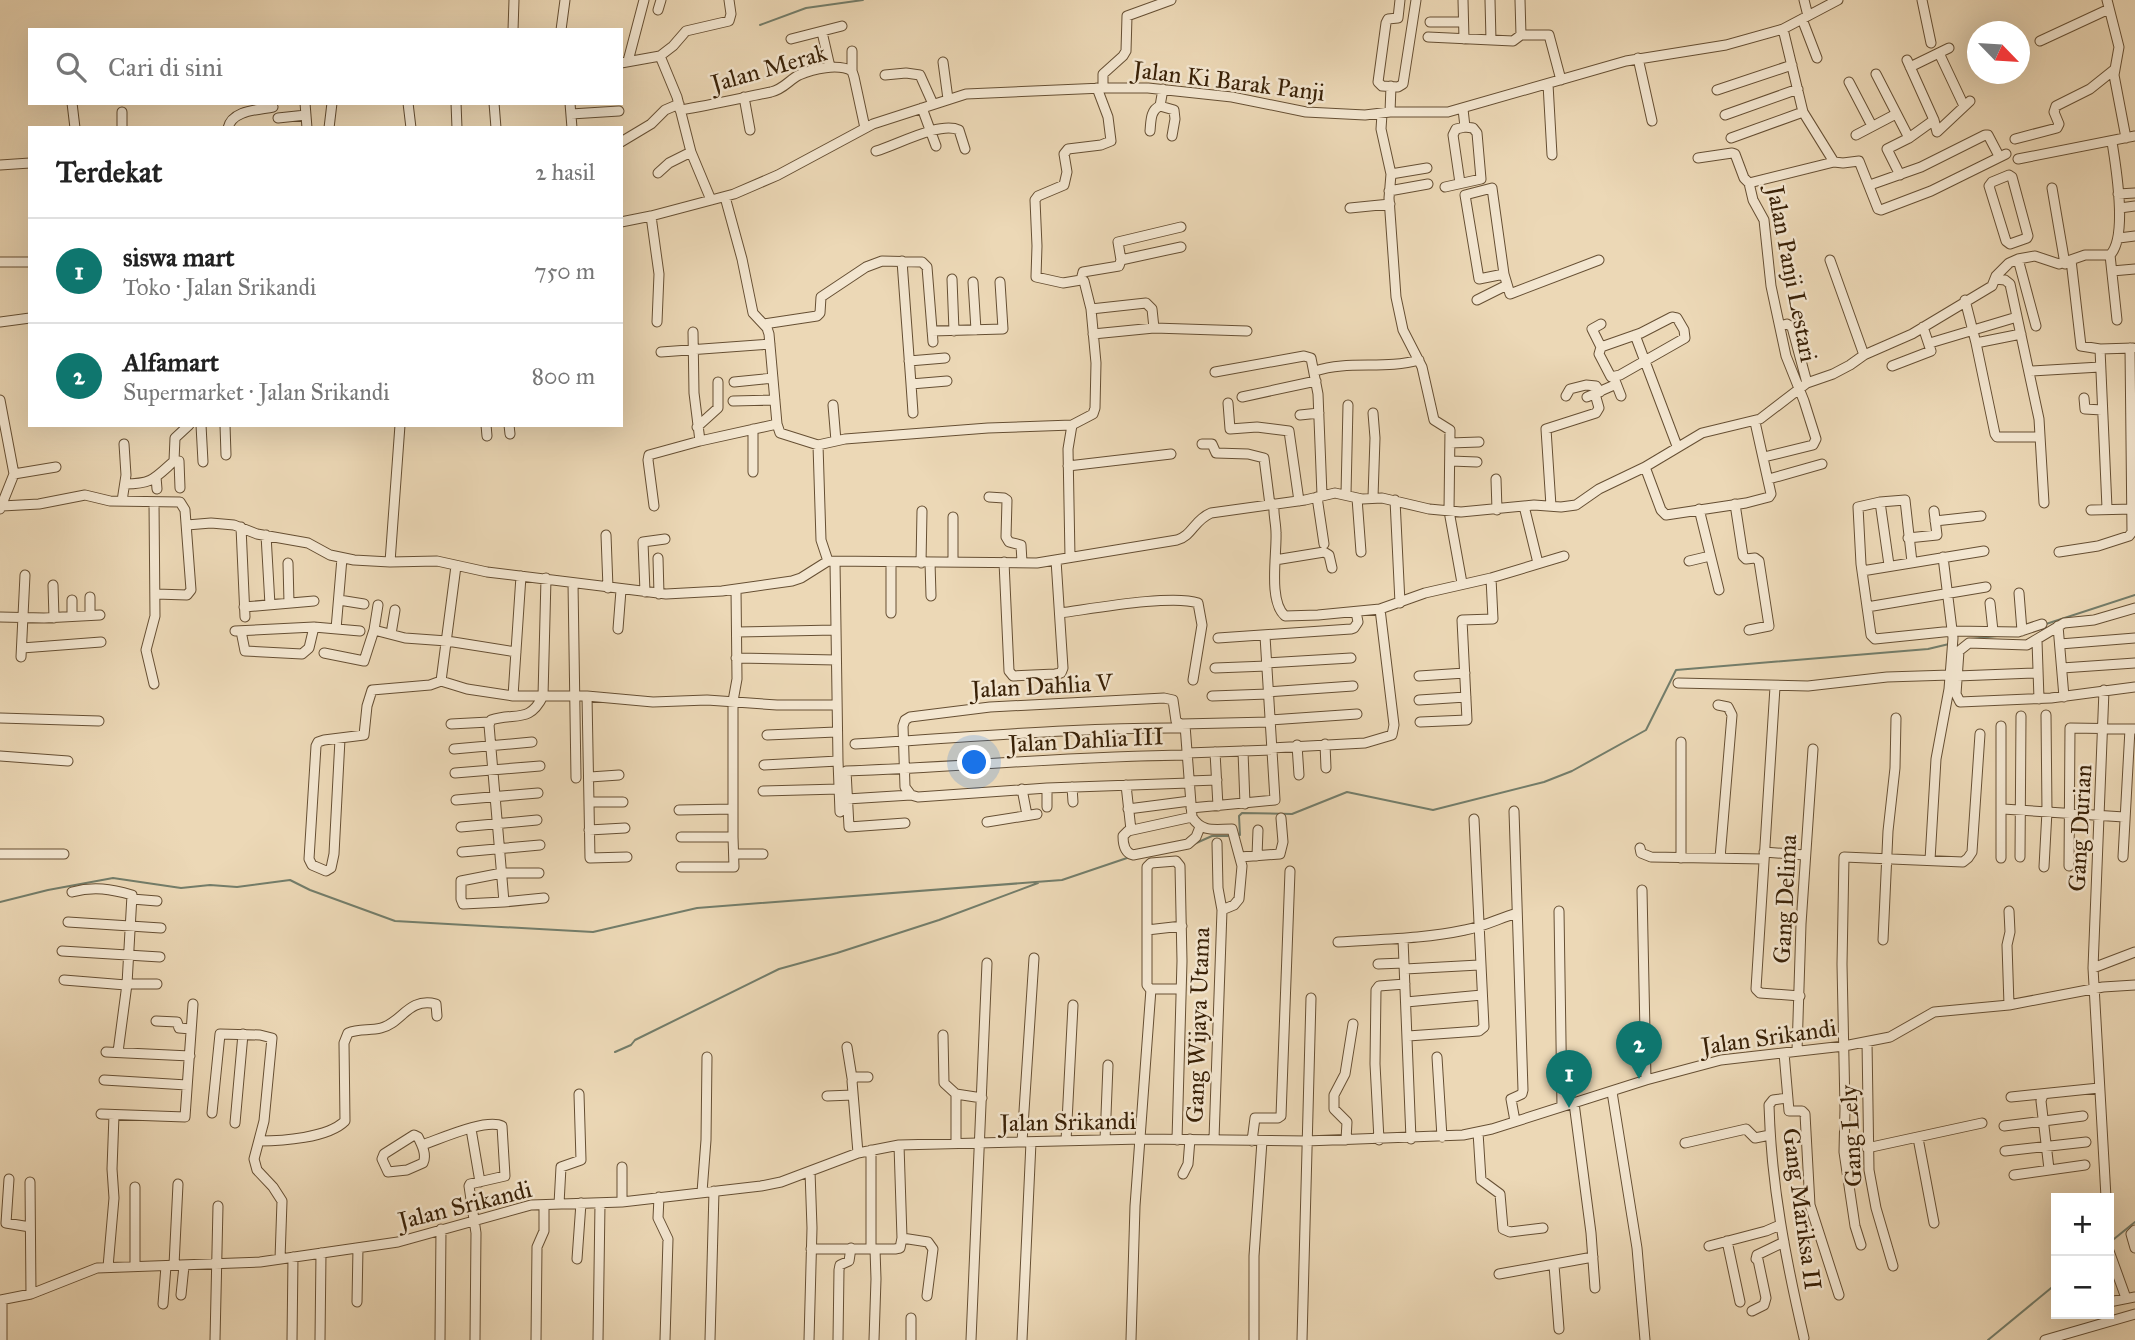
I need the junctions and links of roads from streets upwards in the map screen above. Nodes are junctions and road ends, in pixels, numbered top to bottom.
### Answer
1 (514, 0) edge
2 (565, 0) edge
3 (644, 0) edge
4 (661, 0) edge
5 (729, 0) edge
6 (1171, 0) edge
7 (1400, 0) edge
8 (1416, 0) edge
9 (1463, 0) edge
10 (1490, 0) edge
11 (1520, 0) edge
12 (1804, 0) edge
13 (1838, 0) edge
14 (1922, 0) edge
15 (2108, 4) edge
16 (1140, 5) edge
17 (657, 10) dead end
18 (1805, 17) junction
19 (1430, 22) dead end
20 (1464, 22) junction
21 (842, 26) dead end
22 (513, 28) edge
23 (561, 28) edge
24 (1783, 29) junction
25 (822, 32) junction
26 (1521, 35) junction
27 (1428, 37) dead end
28 (791, 39) dead end
29 (1464, 39) junction
30 (1491, 40) junction
31 (2040, 41) dead end
32 (1931, 43) dead end
33 (852, 51) dead end
34 (660, 55) junction
35 (1638, 58) junction
36 (1817, 58) dead end
37 (625, 62) edge
38 (943, 62) dead end
39 (1792, 65) junction
40 (830, 67) junction
41 (2115, 69) junction
42 (852, 71) junction
43 (1876, 74) dead end
44 (885, 75) dead end
45 (1561, 80) junction
46 (1849, 82) dead end
47 (1548, 84) junction
48 (1391, 86) junction
49 (1100, 88) junction
50 (1163, 89) junction
51 (1798, 89) junction
52 (1717, 90) dead end
53 (744, 97) junction
54 (948, 99) junction
55 (933, 104) junction
56 (72, 105) edge
57 (305, 105) edge
58 (332, 105) edge
59 (408, 105) edge
60 (456, 105) edge
61 (494, 105) edge
62 (570, 105) edge
63 (1160, 106) junction
64 (273, 107) dead end
65 (680, 107) junction
66 (922, 108) junction
67 (1463, 109) junction
68 (619, 111) dead end
69 (122, 112) dead end
70 (1803, 112) junction
71 (1386, 113) junction
72 (571, 114) junction
73 (1896, 114) junction
74 (306, 115) junction
75 (1725, 115) dead end
76 (278, 118) dead end
77 (1934, 120) junction
78 (1652, 121) dead end
79 (75, 126) edge
80 (122, 126) edge
81 (228, 126) edge
82 (307, 126) edge
83 (329, 126) edge
84 (411, 126) edge
85 (457, 126) edge
86 (496, 126) edge
87 (572, 126) edge
88 (1872, 126) junction
89 (1465, 127) junction
90 (865, 128) junction
91 (750, 130) dead end
92 (931, 131) junction
93 (1150, 131) dead end
94 (1856, 135) dead end
95 (1172, 136) dead end
96 (2130, 137) edge
97 (1731, 138) dead end
98 (1909, 138) junction
99 (2015, 139) dead end
100 (623, 141) edge
101 (2112, 142) junction
102 (936, 146) dead end
103 (965, 149) dead end
104 (876, 151) dead end
105 (691, 152) junction
106 (1552, 155) dead end
107 (1698, 158) dead end
108 (2018, 159) dead end
109 (1834, 162) junction
110 (28, 163) edge
111 (0, 165) edge
112 (1427, 168) dead end
113 (658, 173) dead end
114 (1391, 174) junction
115 (1900, 175) junction
116 (1481, 180) junction
117 (1749, 183) junction
118 (1428, 184) dead end
119 (1460, 184) junction
120 (1870, 186) junction
121 (1445, 187) dead end
122 (2052, 188) dead end
123 (1483, 190) junction
124 (1389, 191) junction
125 (2135, 192) edge
126 (2119, 194) junction
127 (725, 197) junction
128 (711, 200) junction
129 (1390, 204) junction
130 (2135, 206) edge
131 (1350, 208) dead end
132 (2120, 208) junction
133 (651, 216) junction
134 (623, 222) edge
135 (1181, 227) dead end
136 (2135, 236) edge
137 (2119, 238) junction
138 (2017, 241) junction
139 (1181, 247) dead end
140 (2110, 256) junction
141 (2020, 259) junction
142 (1121, 260) junction
143 (1599, 260) dead end
144 (1830, 260) dead end
145 (0, 261) edge
146 (902, 261) junction
147 (28, 262) edge
148 (2068, 262) junction
149 (2135, 269) edge
150 (2112, 271) junction
151 (1504, 274) junction
152 (1995, 277) junction
153 (952, 279) dead end
154 (1081, 280) junction
155 (973, 282) dead end
156 (1000, 282) dead end
157 (1507, 285) junction
158 (1478, 300) dead end
159 (1965, 300) junction
160 (1091, 309) junction
161 (2017, 317) junction
162 (28, 318) edge
163 (2117, 320) dead end
164 (0, 322) edge
165 (657, 322) dead end
166 (764, 324) junction
167 (1601, 324) dead end
168 (2036, 326) dead end
169 (1923, 327) junction
170 (1154, 328) junction
171 (976, 330) junction
172 (1971, 330) junction
173 (954, 331) junction
174 (1247, 331) dead end
175 (693, 332) dead end
176 (1093, 334) junction
177 (2021, 334) junction
178 (1635, 335) junction
179 (1976, 343) junction
180 (770, 344) junction
181 (1930, 344) junction
182 (1601, 347) junction
183 (2132, 348) edge
184 (2100, 349) junction
185 (692, 350) junction
186 (661, 352) dead end
187 (1864, 355) junction
188 (945, 358) dead end
189 (1419, 360) junction
190 (1645, 360) junction
191 (909, 361) junction
192 (1892, 366) dead end
193 (2100, 367) junction
194 (2030, 371) junction
195 (1215, 372) dead end
196 (1316, 376) junction
197 (773, 378) junction
198 (947, 381) dead end
199 (719, 382) dead end
200 (734, 382) dead end
201 (1613, 382) junction
202 (911, 384) junction
203 (1803, 386) junction
204 (1594, 394) junction
205 (1566, 396) dead end
206 (1621, 396) dead end
207 (1242, 397) dead end
208 (2084, 398) dead end
209 (0, 400) edge
210 (775, 400) junction
211 (733, 401) dead end
212 (1228, 404) dead end
213 (833, 405) dead end
214 (1348, 405) dead end
215 (2102, 410) junction
216 (913, 413) dead end
217 (1319, 413) junction
218 (1373, 413) dead end
219 (1300, 415) dead end
220 (1, 417) edge
221 (1755, 422) junction
222 (776, 424) junction
223 (1072, 425) junction
224 (187, 427) edge
225 (201, 427) edge
226 (225, 427) edge
227 (400, 427) edge
228 (697, 427) junction
229 (753, 429) junction
230 (2040, 437) junction
231 (836, 440) junction
232 (700, 442) junction
233 (1479, 442) dead end
234 (1450, 443) junction
235 (124, 444) dead end
236 (1202, 444) dead end
237 (818, 445) junction
238 (1677, 446) junction
239 (1171, 454) dead end
240 (226, 455) dead end
241 (1764, 457) junction
242 (174, 461) junction
243 (1451, 461) junction
244 (1478, 462) dead end
245 (203, 463) dead end
246 (1822, 464) dead end
247 (1068, 466) junction
248 (56, 467) dead end
249 (1645, 467) junction
250 (754, 472) dead end
251 (14, 474) junction
252 (156, 477) junction
253 (1769, 479) junction
254 (1496, 480) dead end
255 (125, 484) junction
256 (180, 488) dead end
257 (157, 489) dead end
258 (1346, 494) junction
259 (1320, 496) junction
260 (989, 497) dead end
261 (1373, 497) junction
262 (1357, 498) junction
263 (1395, 500) junction
264 (122, 501) junction
265 (1299, 501) junction
266 (154, 502) junction
267 (1880, 502) junction
268 (2044, 503) dead end
269 (1735, 504) junction
270 (1272, 505) junction
271 (654, 506) dead end
272 (1524, 506) junction
273 (1550, 506) junction
274 (1, 508) edge
275 (2107, 508) junction
276 (1699, 509) junction
277 (2132, 509) edge
278 (1497, 510) junction
279 (2091, 510) dead end
280 (922, 511) dead end
281 (1450, 511) junction
282 (1981, 516) dead end
283 (953, 517) dead end
284 (187, 525) junction
285 (241, 527) junction
286 (266, 535) junction
287 (606, 535) dead end
288 (1908, 538) junction
289 (666, 539) dead end
290 (1324, 544) dead end
291 (1984, 551) dead end
292 (1361, 552) dead end
293 (2059, 552) dead end
294 (1564, 556) dead end
295 (1710, 556) junction
296 (1070, 557) junction
297 (1942, 557) junction
298 (342, 558) junction
299 (657, 558) dead end
300 (1056, 560) junction
301 (1275, 560) junction
302 (832, 561) junction
303 (953, 561) junction
304 (1689, 561) dead end
305 (390, 562) junction
306 (926, 562) junction
307 (1004, 562) junction
308 (1022, 562) junction
309 (1912, 562) junction
310 (288, 563) dead end
311 (891, 563) junction
312 (1538, 563) junction
313 (1889, 565) junction
314 (456, 566) junction
315 (1332, 568) dead end
316 (1862, 571) junction
317 (25, 575) dead end
318 (521, 576) junction
319 (1491, 578) junction
320 (546, 579) junction
321 (572, 583) junction
322 (1462, 583) junction
323 (53, 585) dead end
324 (1986, 587) dead end
325 (608, 588) junction
326 (736, 589) junction
327 (621, 590) junction
328 (1718, 590) dead end
329 (645, 592) junction
330 (1948, 593) junction
331 (2019, 593) dead end
332 (156, 594) junction
333 (659, 594) junction
334 (931, 596) dead end
335 (90, 597) dead end
336 (72, 600) dead end
337 (339, 600) junction
338 (314, 601) dead end
339 (289, 603) junction
340 (1400, 603) junction
341 (1990, 603) dead end
342 (364, 604) dead end
343 (270, 605) junction
344 (378, 605) dead end
345 (1867, 607) junction
346 (2135, 608) edge
347 (1380, 609) junction
348 (395, 610) dead end
349 (891, 612) dead end
350 (1356, 612) junction
351 (1060, 613) junction
352 (72, 616) junction
353 (0, 617) edge
354 (54, 618) junction
355 (23, 619) junction
356 (2042, 624) dead end
357 (2059, 626) junction
358 (314, 627) junction
359 (336, 629) junction
360 (618, 629) dead end
361 (374, 630) junction
362 (835, 630) junction
363 (1749, 630) dead end
364 (360, 631) dead end
365 (1993, 631) junction
366 (2022, 631) junction
367 (737, 632) junction
368 (391, 634) junction
369 (1265, 636) junction
370 (1218, 638) dead end
371 (2135, 638) edge
372 (1953, 639) junction
373 (447, 641) junction
374 (2037, 641) junction
375 (101, 642) dead end
376 (2060, 644) junction
377 (516, 652) junction
378 (324, 653) dead end
379 (736, 658) junction
380 (1351, 658) dead end
381 (835, 660) junction
382 (2135, 663) edge
383 (1267, 664) junction
384 (1215, 668) dead end
385 (2062, 668) junction
386 (1465, 673) junction
387 (2038, 673) junction
388 (1419, 676) dead end
389 (1954, 676) junction
390 (1193, 680) dead end
391 (441, 681) junction
392 (1678, 683) dead end
393 (154, 684) dead end
394 (1353, 686) dead end
395 (1775, 687) junction
396 (2135, 687) edge
397 (2104, 690) junction
398 (1268, 693) junction
399 (513, 696) junction
400 (544, 696) junction
401 (574, 696) junction
402 (587, 696) junction
403 (1212, 696) dead end
404 (1466, 697) junction
405 (2064, 697) junction
406 (2039, 699) junction
407 (1419, 700) dead end
408 (733, 701) junction
409 (837, 705) junction
410 (1718, 705) dead end
411 (1357, 714) dead end
412 (2046, 715) dead end
413 (2021, 716) dead end
414 (0, 718) edge
415 (1896, 719) dead end
416 (99, 720) dead end
417 (1270, 721) junction
418 (489, 722) junction
419 (1420, 723) dead end
420 (450, 724) dead end
421 (1185, 726) junction
422 (2001, 726) dead end
423 (2104, 727) junction
424 (2132, 729) edge
425 (836, 732) junction
426 (767, 734) dead end
427 (1980, 734) dead end
428 (340, 739) junction
429 (904, 741) junction
430 (532, 742) dead end
431 (1681, 742) dead end
432 (855, 744) dead end
433 (1325, 744) junction
434 (491, 745) junction
435 (1297, 745) junction
436 (1813, 748) dead end
437 (454, 749) dead end
438 (1272, 749) junction
439 (1243, 751) junction
440 (1215, 752) junction
441 (1187, 754) junction
442 (0, 756) edge
443 (840, 759) junction
444 (68, 761) dead end
445 (764, 765) dead end
446 (540, 766) dead end
447 (1326, 768) dead end
448 (903, 769) junction
449 (493, 770) junction
450 (846, 771) junction
451 (454, 773) dead end
452 (619, 775) dead end
453 (1299, 775) dead end
454 (590, 777) junction
455 (576, 778) dead end
456 (1217, 780) junction
457 (1189, 782) junction
458 (1126, 785) junction
459 (1072, 787) junction
460 (1047, 788) junction
461 (839, 789) junction
462 (1022, 789) junction
463 (763, 791) dead end
464 (538, 793) dead end
465 (911, 796) junction
466 (496, 797) junction
467 (848, 799) junction
468 (456, 800) dead end
469 (590, 802) junction
470 (623, 802) dead end
471 (1073, 802) dead end
472 (1245, 804) junction
473 (1218, 806) junction
474 (1047, 807) dead end
475 (733, 809) junction
476 (1128, 809) junction
477 (1191, 809) junction
478 (2003, 809) junction
479 (2022, 809) junction
480 (679, 810) dead end
481 (1514, 811) dead end
482 (2047, 811) junction
483 (840, 812) dead end
484 (2069, 813) junction
485 (1037, 814) dead end
486 (2099, 815) junction
487 (1027, 816) junction
488 (2124, 817) junction
489 (1281, 818) dead end
490 (1474, 819) dead end
491 (537, 820) dead end
492 (498, 822) junction
493 (987, 822) dead end
494 (905, 823) dead end
495 (461, 827) dead end
496 (1200, 827) junction
497 (625, 828) dead end
498 (589, 830) junction
499 (1131, 830) junction
500 (1258, 830) dead end
501 (681, 837) dead end
502 (733, 837) junction
503 (1217, 844) dead end
504 (541, 845) dead end
505 (1640, 848) dead end
506 (500, 849) junction
507 (462, 852) dead end
508 (0, 854) edge
509 (64, 854) dead end
510 (734, 854) junction
511 (763, 854) dead end
512 (1805, 855) junction
513 (1257, 856) junction
514 (1764, 856) junction
515 (2020, 856) dead end
516 (627, 857) dead end
517 (1240, 857) junction
518 (2123, 857) dead end
519 (1681, 858) junction
520 (1720, 858) junction
521 (2001, 858) dead end
522 (1889, 859) junction
523 (1930, 860) junction
524 (2069, 866) dead end
525 (681, 867) dead end
526 (2044, 867) dead end
527 (1290, 871) dead end
528 (502, 873) junction
529 (538, 873) dead end
530 (1642, 890) dead end
531 (72, 892) dead end
532 (132, 898) junction
533 (544, 898) dead end
534 (157, 901) dead end
535 (504, 902) junction
536 (1222, 910) junction
537 (1559, 911) dead end
538 (2009, 911) dead end
539 (1517, 913) junction
540 (68, 922) dead end
541 (130, 926) junction
542 (1182, 926) junction
543 (1478, 927) junction
544 (161, 928) dead end
545 (1147, 930) junction
546 (1403, 939) junction
547 (1882, 940) dead end
548 (1338, 942) dead end
549 (62, 951) dead end
550 (2135, 952) edge
551 (128, 955) junction
552 (160, 957) dead end
553 (1034, 958) dead end
554 (987, 963) dead end
555 (1378, 964) dead end
556 (1479, 965) junction
557 (1405, 966) junction
558 (2093, 968) junction
559 (64, 980) dead end
560 (157, 984) dead end
561 (1405, 984) junction
562 (126, 985) junction
563 (2135, 985) edge
564 (2094, 988) junction
565 (1151, 989) junction
566 (1181, 989) junction
567 (1482, 995) junction
568 (1800, 996) junction
569 (1311, 998) dead end
570 (1406, 1002) junction
571 (193, 1004) dead end
572 (1073, 1005) dead end
573 (2009, 1005) junction
574 (437, 1016) dead end
575 (156, 1021) dead end
576 (1353, 1024) dead end
577 (191, 1029) junction
578 (243, 1034) junction
579 (943, 1035) dead end
580 (1409, 1036) junction
581 (1867, 1042) junction
582 (1844, 1046) junction
583 (847, 1047) dead end
584 (1797, 1051) junction
585 (106, 1052) dead end
586 (118, 1052) junction
587 (1784, 1053) junction
588 (190, 1056) junction
589 (707, 1057) dead end
590 (1437, 1057) dead end
591 (1108, 1065) dead end
592 (868, 1077) dead end
593 (852, 1078) junction
594 (104, 1080) dead end
595 (1646, 1080) junction
596 (187, 1085) junction
597 (2098, 1087) junction
598 (1612, 1091) junction
599 (579, 1094) dead end
600 (956, 1094) junction
601 (853, 1095) junction
602 (2043, 1095) junction
603 (827, 1096) dead end
604 (2011, 1097) dead end
605 (982, 1098) junction
606 (1787, 1098) junction
607 (1574, 1103) junction
608 (1562, 1106) junction
609 (212, 1113) dead end
610 (101, 1114) dead end
611 (114, 1115) junction
612 (2083, 1116) dead end
613 (2043, 1119) junction
614 (1515, 1121) junction
615 (235, 1123) dead end
616 (1982, 1123) dead end
617 (2004, 1126) dead end
618 (471, 1129) junction
619 (1478, 1132) junction
620 (1770, 1135) junction
621 (1442, 1137) junction
622 (1142, 1139) junction
623 (1190, 1139) junction
624 (1214, 1139) junction
625 (1411, 1139) junction
626 (1918, 1139) junction
627 (1105, 1140) junction
628 (1177, 1140) junction
629 (1346, 1140) junction
630 (1379, 1140) junction
631 (259, 1141) junction
632 (1066, 1141) junction
633 (1257, 1141) junction
634 (1027, 1142) junction
635 (1306, 1142) junction
636 (2086, 1142) dead end
637 (956, 1143) junction
638 (978, 1143) junction
639 (1685, 1143) dead end
640 (422, 1145) junction
641 (899, 1145) junction
642 (2046, 1147) junction
643 (1867, 1148) junction
644 (871, 1150) junction
645 (2005, 1151) dead end
646 (858, 1153) junction
647 (2085, 1165) dead end
648 (622, 1167) dead end
649 (2049, 1169) junction
650 (810, 1171) junction
651 (1183, 1174) dead end
652 (2014, 1175) dead end
653 (9, 1179) dead end
654 (30, 1182) dead end
655 (480, 1182) junction
656 (178, 1184) dead end
657 (135, 1187) dead end
658 (714, 1191) junction
659 (702, 1192) junction
660 (2106, 1193) edge
661 (659, 1197) junction
662 (622, 1202) junction
663 (581, 1203) junction
664 (600, 1204) junction
665 (544, 1205) junction
666 (559, 1205) junction
667 (218, 1206) dead end
668 (475, 1220) junction
669 (1934, 1223) dead end
670 (1780, 1225) junction
671 (30, 1227) junction
672 (1543, 1228) dead end
673 (441, 1229) junction
674 (2135, 1230) edge
675 (902, 1238) junction
676 (1727, 1241) junction
677 (1784, 1242) junction
678 (1861, 1245) dead end
679 (1709, 1246) dead end
680 (358, 1248) junction
681 (851, 1248) junction
682 (2135, 1248) edge
683 (811, 1249) junction
684 (873, 1249) junction
685 (321, 1253) junction
686 (2111, 1256) edge
687 (293, 1257) junction
688 (1593, 1257) junction
689 (280, 1259) junction
690 (577, 1259) dead end
691 (217, 1265) junction
692 (1554, 1265) junction
693 (135, 1266) junction
694 (175, 1266) junction
695 (1893, 1266) dead end
696 (108, 1267) junction
697 (1499, 1274) dead end
698 (1595, 1288) dead end
699 (31, 1294) junction
700 (181, 1295) dead end
701 (1839, 1295) dead end
702 (927, 1296) dead end
703 (2130, 1297) edge
704 (1, 1300) edge
705 (357, 1302) dead end
706 (1740, 1302) dead end
707 (163, 1304) dead end
708 (1752, 1311) dead end
709 (2135, 1314) edge
710 (911, 1318) dead end
711 (1559, 1329) dead end
712 (1804, 1338) dead end
713 (2, 1340) edge
714 (215, 1340) edge
715 (292, 1340) edge
716 (320, 1340) edge
717 (440, 1340) edge
718 (475, 1340) edge
719 (536, 1340) edge
720 (598, 1340) edge
721 (665, 1340) edge
722 (710, 1340) edge
723 (808, 1340) edge
724 (838, 1340) edge
725 (874, 1340) edge
726 (911, 1340) edge
727 (971, 1340) edge
728 (1022, 1340) edge
729 (1131, 1340) edge
730 (1254, 1340) edge
731 (1302, 1340) edge
732 (1645, 1340) edge
733 (2045, 1340) edge

1 - 22 street
2 - 23 street
3 - 37 street
4 - 17 street
5 - 34 street
6 - 16 street
7 - 48 street
8 - 48 street
9 - 20 street
10 - 30 street
11 - 26 street
12 - 18 street
13 - 18 street, Jalan Ki Barak Panji
14 - 32 street
15 - 31 street
15 - 41 street
16 - 49 street
18 - 24 street, Jalan Ki Barak Panji
18 - 36 street
19 - 20 street
20 - 29 street
21 - 25 street
24 - 35 street, Jalan Ki Barak Panji
24 - 39 street
25 - 28 street
25 - 40 street
26 - 30 street
26 - 45 street
27 - 29 street
29 - 30 street
33 - 42 street
34 - 37 street
34 - 65 street
35 - 45 street, Jalan Ki Barak Panji
35 - 78 street
38 - 54 street
39 - 51 street
39 - 52 street
40 - 42 street, Jalan Merak
40 - 53 street, Jalan Merak
41 - 96 street
41 - 99 street
42 - 90 street, Jalan Merak
43 - 73 street
44 - 55 street
45 - 47 street, Jalan Ki Barak Panji
46 - 88 street
47 - 67 street, Jalan Ki Barak Panji
47 - 106 street
48 - 71 street
49 - 50 street, Jalan Ki Barak Panji
49 - 54 street, Jalan Ki Barak Panji
49 - 154 street
50 - 63 street
50 - 71 street, Jalan Ki Barak Panji
51 - 70 street
51 - 75 street
53 - 65 street, Jalan Merak
53 - 91 street
54 - 55 street, Jalan Ki Barak Panji
55 - 66 street, Jalan Ki Barak Panji
56 - 79 street
57 - 74 street
58 - 83 street
59 - 84 street
60 - 85 street
61 - 86 street
62 - 72 street
63 - 93 street
63 - 95 street
64 - 81 street
65 - 100 street
65 - 105 street
66 - 90 street, Jalan Ki Barak Panji
66 - 92 street
67 - 71 street, Jalan Ki Barak Panji
67 - 89 street
68 - 72 street
69 - 80 street
70 - 97 street
70 - 109 street
71 - 114 street
72 - 87 street
73 - 88 street
73 - 98 street
74 - 76 street
74 - 82 street
77 - 77 street
77 - 98 street
88 - 94 street
89 - 116 street
89 - 119 street
90 - 127 street, Jalan Ki Barak Panji
92 - 102 street
92 - 103 street
92 - 104 street
96 - 101 street
98 - 115 street
101 - 108 street
101 - 126 street
105 - 113 street
105 - 128 street
107 - 117 street
109 - 117 street, Jalan Panji Lestari
109 - 120 street
110 - 111 street
112 - 114 street
114 - 124 street
115 - 120 street
115 - 120 street
116 - 119 street
116 - 123 street
117 - 203 street, Jalan Panji Lestari
118 - 124 street
119 - 121 street
122 - 148 street
123 - 151 street
123 - 151 street
124 - 129 street
125 - 126 street
126 - 132 street
127 - 128 street, Jalan Ki Barak Panji
127 - 166 street
128 - 133 street, Jalan Ki Barak Panji
129 - 131 street
129 - 189 street
130 - 132 street
132 - 137 street
133 - 134 street, Jalan Ki Barak Panji
133 - 165 street
135 - 142 street
136 - 137 street
137 - 140 street
138 - 138 street
138 - 141 street
139 - 142 street
140 - 148 street
140 - 150 street
141 - 148 street
141 - 152 street
141 - 168 street
142 - 154 street
143 - 157 street
144 - 187 street
145 - 147 street
146 - 166 street
146 - 173 street
146 - 191 street
148 - 184 street
149 - 150 street
150 - 163 street
151 - 157 street
152 - 159 street
152 - 161 street
153 - 173 street
154 - 160 street
155 - 171 street
156 - 171 street
157 - 158 street
159 - 169 street
159 - 172 street
160 - 170 street
160 - 176 street
161 - 172 street
161 - 177 street
162 - 164 street
166 - 180 street
167 - 182 street
169 - 181 street
169 - 187 street
170 - 174 street
170 - 176 street
171 - 173 street
172 - 179 street
172 - 181 street
175 - 185 street
176 - 223 street
177 - 179 street
177 - 194 street
178 - 182 street
178 - 190 street
178 - 190 street
179 - 230 street
180 - 185 street
180 - 197 street
181 - 192 street
182 - 201 street
183 - 184 street
183 - 277 street
184 - 193 street
185 - 186 street
185 - 228 street
187 - 203 street
188 - 191 street
189 - 196 street
189 - 234 street
190 - 201 street
190 - 238 street
191 - 202 street
193 - 194 street
193 - 215 street
194 - 230 street
195 - 196 street
196 - 207 street
196 - 217 street
197 - 200 street
197 - 210 street
198 - 202 street
199 - 228 street
201 - 204 street
201 - 206 street
202 - 216 street
203 - 221 street
203 - 241 street, Jalan Panji Lestari
204 - 205 street
204 - 273 street
208 - 215 street
209 - 220 street
210 - 211 street
210 - 222 street
212 - 265 street
213 - 231 street
214 - 258 street
215 - 275 street
217 - 219 street
217 - 259 street
218 - 261 street
220 - 251 street
221 - 238 street
221 - 241 street
222 - 229 street
222 - 237 street
223 - 231 street
223 - 247 street
224 - 242 street
225 - 245 street
226 - 240 street
227 - 305 street
228 - 232 street
229 - 232 street
229 - 250 street
230 - 268 street
231 - 237 street
232 - 271 street
233 - 234 street
234 - 243 street
235 - 255 street
236 - 270 street
237 - 302 street
238 - 249 street
239 - 247 street
241 - 253 street
242 - 252 street
242 - 256 street
243 - 244 street
243 - 281 street
246 - 253 street
247 - 296 street
248 - 251 street
249 - 273 street
249 - 276 street
251 - 274 street
252 - 255 street
252 - 257 street
253 - 269 street
254 - 278 street
255 - 264 street
258 - 259 street
258 - 262 street
259 - 265 street
259 - 290 street
260 - 308 street
261 - 262 street
261 - 263 street
262 - 292 street
263 - 281 street
263 - 340 street
264 - 266 street
264 - 274 street
265 - 270 street
266 - 284 street
266 - 332 street
267 - 288 street
267 - 313 street
267 - 316 street
269 - 276 street
269 - 363 street
270 - 296 street
270 - 301 street
272 - 273 street
272 - 278 street
272 - 312 street
275 - 277 street
275 - 279 street
276 - 295 street
277 - 293 street
278 - 281 street
280 - 306 street
281 - 322 street
282 - 288 street
283 - 303 street
284 - 285 street
284 - 332 street
285 - 286 street
285 - 343 street
286 - 298 street
286 - 343 street
287 - 325 street
288 - 309 street
289 - 329 street
291 - 297 street
294 - 312 street
295 - 304 street
295 - 328 street
296 - 300 street
297 - 309 street
297 - 330 street
298 - 305 street
298 - 337 street
299 - 333 street
300 - 308 street
300 - 351 street
301 - 315 street
301 - 350 street
302 - 311 street
302 - 326 street
302 - 362 street
303 - 306 street
303 - 307 street
305 - 314 street
306 - 311 street
306 - 334 street
307 - 308 street
307 - 351 street
309 - 313 street
310 - 339 street
311 - 349 street
312 - 319 street
313 - 316 street
314 - 318 street
314 - 373 street
316 - 345 street
317 - 355 street
318 - 320 street
318 - 377 street
319 - 322 street
319 - 386 street
320 - 321 street
320 - 400 street
321 - 325 street
321 - 401 street
322 - 340 street
323 - 354 street
324 - 330 street
325 - 327 street
326 - 333 street
326 - 367 street
327 - 329 street
327 - 360 street
329 - 333 street
330 - 345 street
330 - 372 street
331 - 366 street
332 - 393 street
335 - 352 street
336 - 352 street
337 - 342 street
337 - 359 street
338 - 339 street
339 - 343 street
340 - 347 street
341 - 365 street
344 - 361 street
345 - 372 street
346 - 357 street
347 - 350 street
347 - 433 street, Jalan Dahlia III
348 - 368 street
350 - 369 street
351 - 390 street
352 - 354 street
353 - 355 street
354 - 355 street
355 - 375 street
356 - 366 street
357 - 374 street
357 - 376 street
358 - 358 street
358 - 359 street
359 - 364 street
361 - 368 street
361 - 378 street
362 - 367 street
362 - 381 street
365 - 366 street
365 - 372 street
367 - 379 street
368 - 373 street
369 - 370 street
369 - 383 street
371 - 376 street
372 - 389 street
373 - 377 street
373 - 391 street
374 - 387 street
374 - 389 street
376 - 385 street
377 - 399 street
379 - 381 street
379 - 408 street
380 - 383 street
381 - 409 street
382 - 385 street
383 - 384 street
383 - 398 street
385 - 405 street
386 - 388 street
386 - 404 street
387 - 389 street
387 - 406 street
389 - 395 street
389 - 406 street
389 - 523 street
391 - 399 street
391 - 428 street
392 - 395 street
394 - 398 street
395 - 514 street
396 - 397 street
397 - 405 street
397 - 423 street, Gang Durian
398 - 403 street
398 - 417 street
399 - 400 street
400 - 401 street
400 - 418 street
401 - 402 street
401 - 455 street
402 - 408 street
402 - 454 street
404 - 407 street
404 - 419 street
405 - 406 street
408 - 409 street
408 - 475 street
409 - 425 street
410 - 520 street
411 - 417 street
412 - 482 street
413 - 479 street
414 - 416 street
415 - 522 street
417 - 421 street
417 - 438 street
418 - 420 street
418 - 434 street
421 - 429 street
421 - 429 street, Jalan Dahlia V
421 - 441 street
422 - 478 street
423 - 424 street
423 - 484 street
423 - 486 street, Gang Durian
424 - 488 street
425 - 426 street
425 - 443 street
427 - 523 street
428 - 428 street
429 - 432 street
429 - 448 street
430 - 434 street
431 - 519 street
433 - 435 street, Jalan Dahlia III
433 - 447 street
434 - 437 street
434 - 449 street
435 - 438 street, Jalan Dahlia III
435 - 453 street
436 - 512 street, Gang Delima
438 - 439 street, Jalan Dahlia III
438 - 472 street
439 - 440 street, Jalan Dahlia III
439 - 472 street
440 - 441 street, Jalan Dahlia III
440 - 456 street
441 - 448 street, Jalan Dahlia III
441 - 457 street
442 - 444 street
443 - 445 street
443 - 450 street
443 - 461 street
446 - 449 street
448 - 450 street, Jalan Dahlia III
448 - 465 street
449 - 451 street
449 - 466 street
450 - 467 street
452 - 454 street
454 - 469 street
456 - 457 street
456 - 473 street
457 - 458 street
457 - 477 street
458 - 459 street
458 - 476 street
459 - 460 street
459 - 471 street
460 - 462 street
460 - 474 street
461 - 463 street
461 - 483 street
462 - 465 street
462 - 487 street
464 - 466 street
465 - 467 street
466 - 468 street
466 - 492 street
467 - 494 street
469 - 470 street
469 - 498 street
472 - 473 street
473 - 477 street
475 - 480 street
475 - 502 street
476 - 477 street
476 - 499 street
477 - 496 street
477 - 499 street
478 - 479 street
478 - 521 street
479 - 482 street
479 - 515 street
481 - 539 street
482 - 484 street
482 - 526 street
484 - 486 street
484 - 524 street
485 - 487 street
486 - 488 street
486 - 558 street, Gang Durian
487 - 493 street
488 - 518 street
489 - 513 street
490 - 543 street
491 - 492 street
492 - 495 street
492 - 506 street
496 - 499 street
496 - 517 street, Gang Wijaya Utama
497 - 498 street
498 - 516 street
500 - 513 street
501 - 502 street
502 - 510 street
503 - 536 street
504 - 506 street
505 - 519 street
506 - 507 street
506 - 528 street
508 - 509 street
510 - 511 street
510 - 525 street
512 - 514 street
512 - 568 street, Gang Delima
513 - 517 street
514 - 520 street
514 - 568 street
517 - 536 street, Gang Wijaya Utama
519 - 520 street
522 - 523 street
522 - 547 street
522 - 582 street
527 - 633 street
528 - 529 street
528 - 535 street
528 - 535 street
530 - 595 street
531 - 532 street
532 - 534 street
532 - 541 street
533 - 535 street
536 - 624 street, Gang Wijaya Utama
537 - 608 street
538 - 573 street
539 - 543 street
539 - 614 street
540 - 541 street
541 - 544 street
541 - 551 street
542 - 545 street
542 - 545 street
542 - 566 street
543 - 546 street
543 - 556 street
545 - 565 street
546 - 548 street
546 - 557 street
549 - 551 street
550 - 558 street
551 - 552 street
551 - 562 street
553 - 634 street
554 - 605 street
555 - 557 street
556 - 557 street
556 - 567 street
557 - 561 street
558 - 564 street, Gang Durian
559 - 562 street
560 - 562 street
561 - 570 street
561 - 630 street
562 - 586 street
563 - 564 street, Jalan Srikandi
564 - 573 street, Jalan Srikandi
564 - 597 street, Gang Durian
565 - 566 street
565 - 622 street
566 - 628 street
567 - 570 street
567 - 580 street
568 - 584 street, Gang Delima
569 - 635 street
570 - 580 street
571 - 577 street
572 - 632 street
573 - 581 street, Jalan Srikandi
574 - 631 street
575 - 577 street
576 - 629 street
577 - 588 street
578 - 609 street
578 - 615 street
578 - 631 street
579 - 600 street
580 - 625 street
581 - 582 street, Jalan Srikandi
581 - 643 street, Gang Lely
582 - 584 street, Jalan Srikandi
582 - 678 street
583 - 593 street
584 - 587 street, Jalan Srikandi
585 - 586 street
586 - 588 street
587 - 595 street, Jalan Srikandi
587 - 606 street
588 - 596 street
589 - 659 street
590 - 621 street
591 - 627 street
592 - 593 street
593 - 601 street
594 - 596 street
595 - 598 street, Jalan Srikandi
596 - 611 street
597 - 602 street
597 - 660 street, Gang Durian
598 - 607 street, Jalan Srikandi
598 - 732 street
599 - 666 street
600 - 605 street
600 - 637 street
601 - 603 street
601 - 646 street
602 - 604 street
602 - 613 street
605 - 638 street
606 - 620 street, Gang Mariksa II
606 - 701 street
607 - 608 street, Jalan Srikandi
607 - 688 street
608 - 614 street, Jalan Srikandi
610 - 611 street
611 - 696 street
612 - 613 street
613 - 617 street
613 - 642 street
614 - 619 street, Jalan Srikandi
616 - 626 street
618 - 640 street
618 - 655 street
618 - 655 street
619 - 621 street, Jalan Srikandi
619 - 672 street
620 - 639 street
620 - 670 street, Gang Mariksa II
621 - 625 street, Jalan Srikandi
622 - 627 street, Jalan Srikandi
622 - 628 street, Jalan Srikandi
622 - 729 street
623 - 624 street, Jalan Srikandi
623 - 628 street, Jalan Srikandi
623 - 651 street
624 - 633 street, Jalan Srikandi
625 - 630 street, Jalan Srikandi
626 - 643 street
626 - 669 street
627 - 632 street, Jalan Srikandi
629 - 630 street, Jalan Srikandi
629 - 635 street, Jalan Srikandi
631 - 689 street
632 - 634 street, Jalan Srikandi
633 - 635 street, Jalan Srikandi
633 - 730 street
634 - 638 street, Jalan Srikandi
634 - 728 street
635 - 731 street
636 - 642 street
637 - 638 street, Jalan Srikandi
637 - 641 street, Jalan Srikandi
638 - 727 street
640 - 640 street
641 - 644 street, Jalan Srikandi
641 - 675 street
642 - 645 street
642 - 649 street
643 - 695 street, Gang Lely
644 - 646 street, Jalan Srikandi
644 - 684 street
646 - 650 street, Jalan Srikandi
647 - 649 street
648 - 662 street
649 - 652 street
650 - 658 street, Jalan Srikandi
650 - 683 street
653 - 671 street
654 - 671 street
655 - 668 street
656 - 694 street
657 - 693 street
658 - 659 street, Jalan Srikandi
658 - 722 street
659 - 661 street, Jalan Srikandi
661 - 662 street, Jalan Srikandi
661 - 721 street
662 - 664 street, Jalan Srikandi
663 - 664 street, Jalan Srikandi
663 - 666 street, Jalan Srikandi
663 - 690 street
664 - 720 street
665 - 666 street, Jalan Srikandi
665 - 668 street, Jalan Srikandi
665 - 719 street
667 - 691 street
668 - 673 street, Jalan Srikandi
668 - 718 street
670 - 676 street
670 - 677 street, Gang Mariksa II
671 - 699 street
673 - 680 street, Jalan Srikandi
673 - 717 street
674 - 682 street
675 - 684 street
675 - 702 street
676 - 679 street
676 - 706 street
677 - 708 street
677 - 712 street, Gang Mariksa II
680 - 685 street, Jalan Srikandi
680 - 705 street
681 - 683 street
681 - 684 street
681 - 724 street
683 - 723 street
684 - 725 street
685 - 687 street, Jalan Srikandi
685 - 716 street
686 - 703 street
687 - 689 street, Jalan Srikandi
687 - 715 street
688 - 692 street
688 - 698 street
689 - 691 street, Jalan Srikandi
691 - 694 street, Jalan Srikandi
691 - 714 street
692 - 697 street
692 - 711 street
693 - 694 street, Jalan Srikandi
693 - 696 street, Jalan Srikandi
694 - 700 street
694 - 707 street
696 - 699 street, Jalan Srikandi
699 - 704 street, Jalan Srikandi
704 - 713 street
709 - 733 street
710 - 726 street

